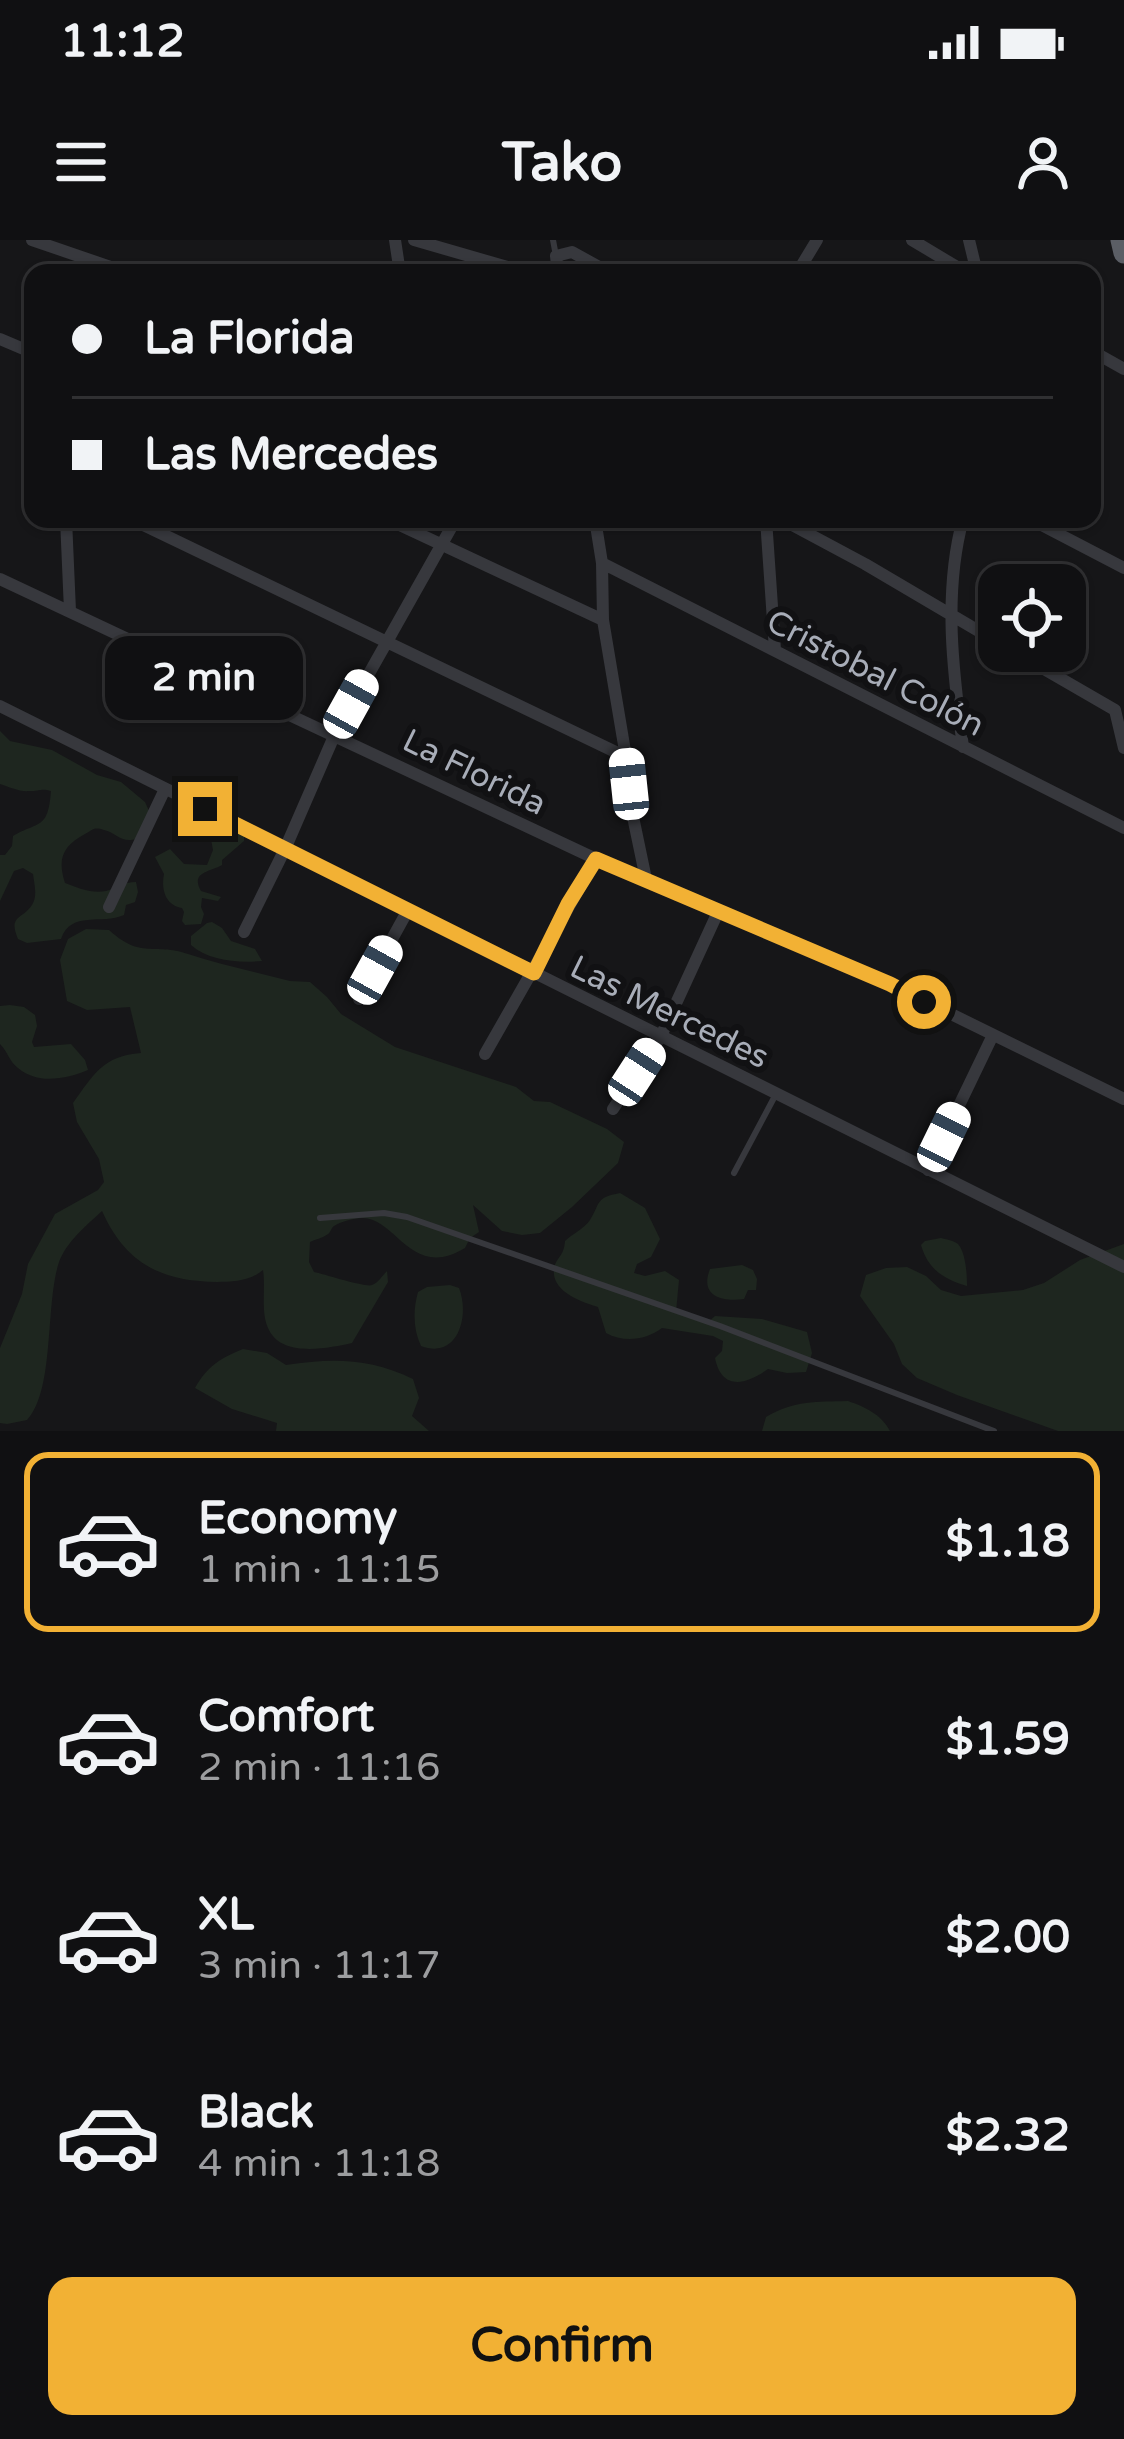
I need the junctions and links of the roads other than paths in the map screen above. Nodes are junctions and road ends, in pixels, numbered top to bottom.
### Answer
1 (32, 240) edge
2 (414, 240) edge
3 (553, 240) edge
4 (912, 240) edge
5 (1121, 240) edge
6 (1124, 253) edge
7 (556, 256) junction
8 (84, 264) edge
9 (497, 264) edge
10 (557, 264) edge
11 (594, 264) edge
12 (953, 264) edge
13 (66, 528) edge
14 (150, 528) edge
15 (406, 528) edge
16 (450, 528) edge
17 (596, 528) edge
18 (767, 528) edge
19 (798, 528) edge
20 (961, 528) edge
21 (1047, 528) edge
22 (441, 544) junction
23 (602, 563) junction
24 (1124, 568) edge
25 (0, 579) edge
26 (70, 611) junction
27 (951, 615) junction
28 (603, 620) junction
29 (978, 631) edge
30 (385, 642) junction
31 (775, 650) junction
32 (1049, 672) edge
33 (0, 706) edge
34 (334, 734) junction
35 (963, 747) junction
36 (1124, 748) edge
37 (626, 757) junction
38 (165, 789) junction
39 (1124, 828) edge
40 (285, 849) junction
41 (596, 859) junction
42 (646, 879) junction
43 (109, 907) dead end
44 (408, 910) junction
45 (718, 912) junction
46 (244, 932) dead end
47 (534, 973) junction
48 (359, 999) dead end
49 (661, 1036) junction
50 (992, 1037) junction
51 (485, 1054) dead end
52 (776, 1094) junction
53 (1124, 1099) edge
54 (613, 1108) dead end
55 (928, 1170) junction
56 (734, 1173) dead end
57 (320, 1218) dead end
58 (1124, 1267) edge
59 (994, 1431) edge

1 - 8 street
2 - 9 street
3 - 7 lane
4 - 12 street
5 - 6 highway
7 - 10 street
7 - 11 street
13 - 26 street
14 - 30 street
15 - 22 street
16 - 22 street
17 - 23 street
18 - 31 street
19 - 27 street
20 - 27 street
21 - 24 street
22 - 28 street
22 - 30 street
23 - 28 street
23 - 31 street, Cristobal Colón
25 - 26 street, La Florida
26 - 34 street, La Florida
27 - 29 street
27 - 35 street
28 - 37 street
30 - 34 street
30 - 37 street
31 - 35 street, Cristobal Colón
32 - 36 street
33 - 38 street, Las Mercedes
34 - 40 street
34 - 41 street, La Florida
35 - 39 street, Cristobal Colón
37 - 42 street
38 - 40 street, Las Mercedes
38 - 43 street
40 - 44 street, Las Mercedes
40 - 46 street
41 - 42 street, La Florida
41 - 47 street
42 - 45 street, La Florida
44 - 47 street, Las Mercedes
44 - 48 street
45 - 49 street
45 - 50 street, La Florida
47 - 49 street, Las Mercedes
47 - 51 street
49 - 52 street, Las Mercedes
49 - 54 street
50 - 53 street, La Florida
50 - 55 street
52 - 55 street, Las Mercedes
52 - 56 lane
55 - 58 street, Las Mercedes
57 - 59 lane

